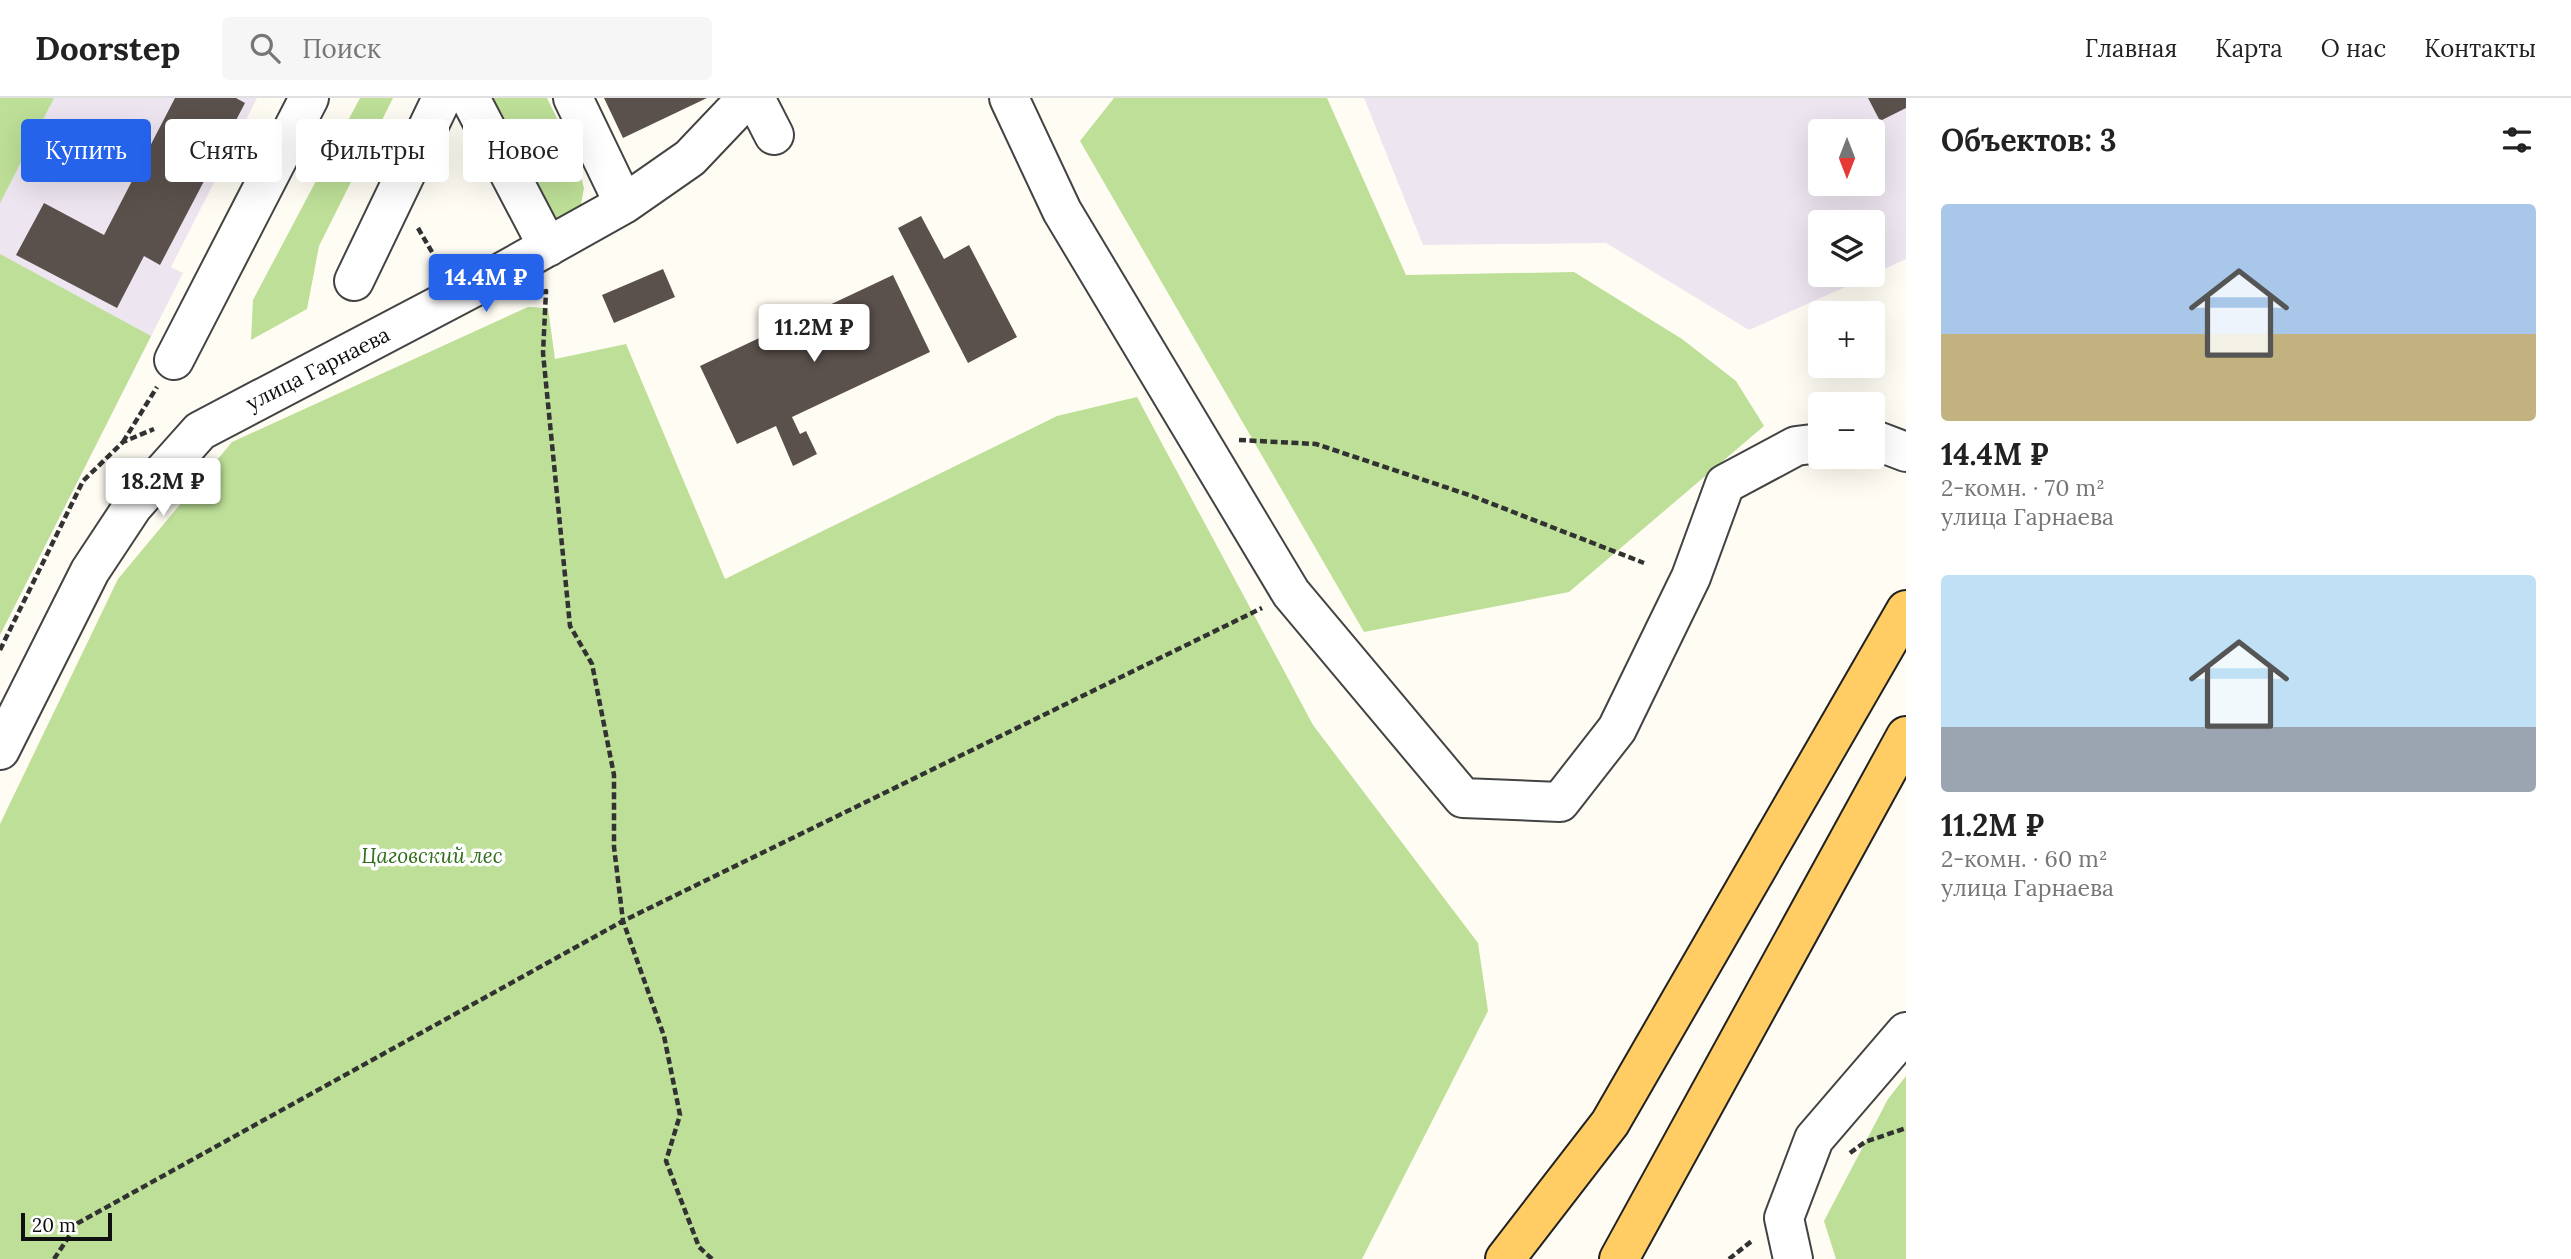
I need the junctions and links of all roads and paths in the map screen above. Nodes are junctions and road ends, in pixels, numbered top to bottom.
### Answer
1 (309, 98) edge
2 (442, 98) edge
3 (470, 98) edge
4 (573, 98) edge
5 (747, 98) edge
6 (755, 98) edge
7 (1009, 98) edge
8 (774, 135) dead end
9 (397, 192) junction
10 (624, 204) junction
11 (548, 247) junction
12 (354, 281) dead end
13 (456, 296) junction
14 (521, 303) dead end
15 (174, 360) joint
16 (1196, 438) junction
17 (123, 443) dead end
18 (1808, 444) edge
19 (1885, 444) edge
20 (1906, 452) edge
21 (1644, 563) dead end
22 (1291, 593) junction
23 (1906, 610) edge
24 (1906, 736) edge
25 (0, 750) edge
26 (623, 921) junction
27 (1906, 1032) edge
28 (1610, 1123) junction
29 (1649, 1200) junction
30 (54, 1259) edge
31 (712, 1259) edge
32 (1505, 1259) edge
33 (1525, 1259) edge
34 (1608, 1259) edge
35 (1619, 1259) edge
36 (1793, 1259) edge

1 - 15 street
2 - 9 street
3 - 11 street
4 - 10 street
5 - 10 street, улица Гарнаева
6 - 8 street
7 - 16 street
9 - 12 street
9 - 13 path
10 - 11 street, улица Гарнаева
11 - 13 street, улица Гарнаева
13 - 25 street, улица Гарнаева
14 - 26 path
15 - 17 path
16 - 21 path
16 - 22 street
18 - 22 street
19 - 20 street
22 - 26 path
23 - 28 main road
24 - 29 main road
26 - 30 path
26 - 31 path
27 - 36 street
28 - 32 main road
28 - 33 main road
29 - 34 main road
29 - 35 main road

